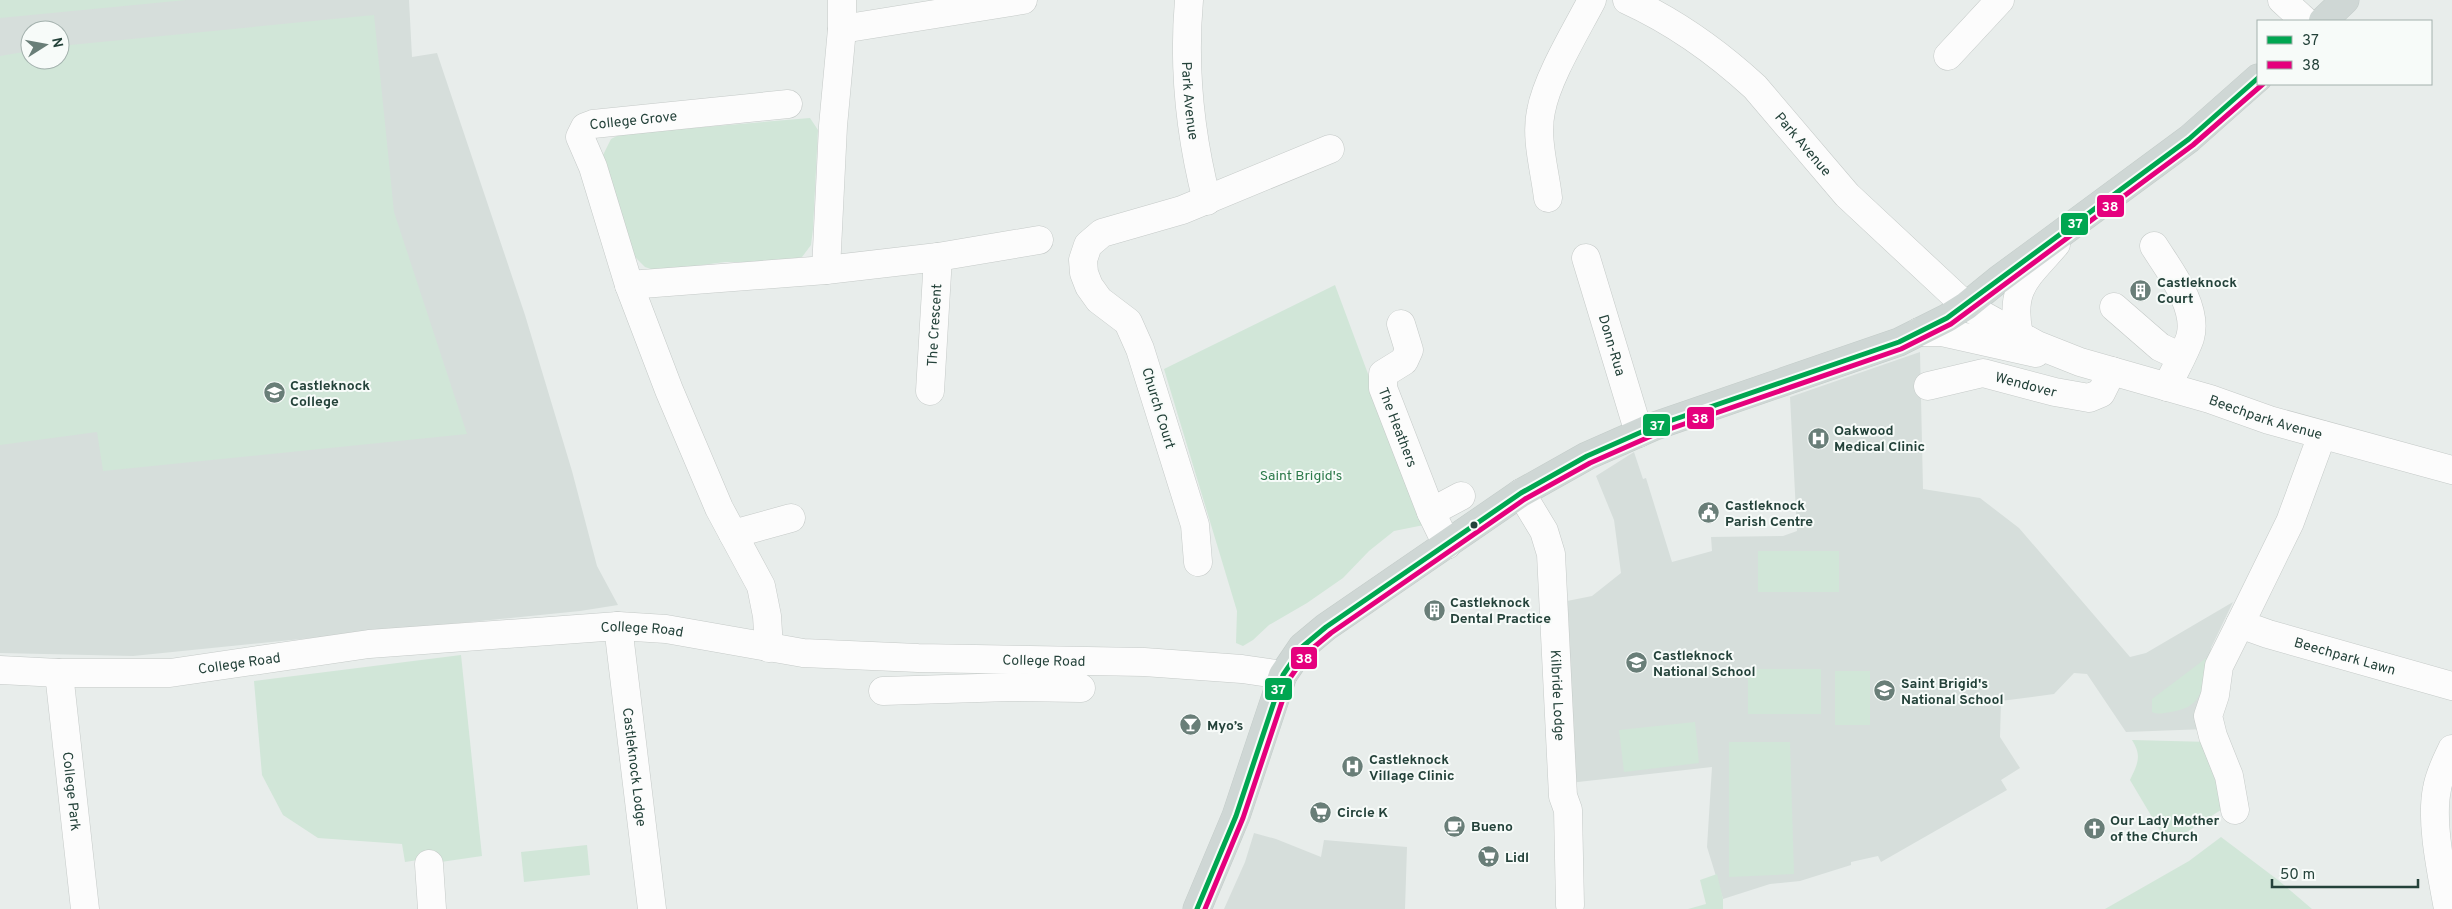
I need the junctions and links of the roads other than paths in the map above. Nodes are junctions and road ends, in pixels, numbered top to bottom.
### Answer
1 (842, 0) edge
2 (1022, 0) edge
3 (1189, 0) edge
4 (1592, 0) edge
5 (1627, 0) edge
6 (2000, 0) edge
7 (2282, 0) edge
8 (2345, 0) edge
9 (2303, 20) edge
10 (2324, 20) edge
11 (842, 29) junction
12 (1948, 56) dead end
13 (2257, 79) edge
14 (788, 104) dead end
15 (1330, 149) dead end
16 (1548, 198) dead end
17 (1207, 201) junction
18 (2072, 226) junction
19 (1039, 240) dead end
20 (2154, 246) dead end
21 (938, 257) junction
22 (1586, 258) dead end
23 (826, 270) junction
24 (629, 285) junction
25 (1966, 306) junction
26 (2114, 307) dead end
27 (1401, 324) dead end
28 (1919, 332) junction
29 (2019, 335) junction
30 (2181, 357) junction
31 (2080, 362) junction
32 (2112, 371) junction
33 (1928, 386) dead end
34 (2167, 387) junction
35 (930, 392) dead end
36 (1639, 433) junction
37 (2322, 435) junction
38 (2452, 470) edge
39 (1521, 493) junction
40 (1461, 496) dead end
41 (1431, 512) junction
42 (791, 518) dead end
43 (733, 534) junction
44 (1447, 545) junction
45 (1198, 562) dead end
46 (2240, 624) junction
47 (618, 626) junction
48 (769, 648) junction
49 (1009, 658) junction
50 (0, 670) edge
51 (59, 673) junction
52 (1283, 674) junction
53 (2452, 686) edge
54 (1010, 687) junction
55 (1081, 688) dead end
56 (883, 691) dead end
57 (2452, 749) edge
58 (2235, 810) dead end
59 (429, 864) dead end
60 (1570, 905) dead end
61 (85, 909) edge
62 (432, 909) edge
63 (652, 909) edge
64 (1197, 909) edge
65 (2448, 909) edge

1 - 11 street
2 - 11 street
3 - 17 street, Park Avenue
4 - 16 street
5 - 25 street, Park Avenue
6 - 12 street
7 - 9 street
8 - 10 main road
11 - 23 street
13 - 18 main road
14 - 24 street, College Grove
15 - 17 street
17 - 45 street, Church Court
18 - 25 main road
18 - 29 street
19 - 21 street
20 - 30 street
21 - 23 street
21 - 35 street, The Crescent
22 - 36 street, Donn-Rua
23 - 24 street
24 - 43 street, College Grove
25 - 28 main road
25 - 29 street, Beechpark Avenue
26 - 30 street
27 - 41 street, The Heathers
28 - 31 street, Beechpark Avenue
28 - 36 main road
29 - 31 street, Beechpark Avenue
30 - 34 street
31 - 32 street, Beechpark Avenue
32 - 33 street, Wendover
32 - 34 street, Beechpark Avenue
34 - 37 street, Beechpark Avenue
36 - 39 main road
37 - 38 street, Beechpark Avenue
37 - 46 street
39 - 44 main road
39 - 60 street, Kilbride Lodge
40 - 41 street
41 - 44 street, The Heathers
42 - 43 street
43 - 48 street, College Grove
44 - 52 main road
46 - 53 street, Beechpark Lawn
46 - 58 street
47 - 48 street, College Road
47 - 51 street, College Road
47 - 63 street, Castleknock Lodge
48 - 49 street, College Road
49 - 52 street, College Road
49 - 54 street
50 - 51 street, College Road
51 - 61 street, College Park
52 - 64 main road
54 - 55 street
54 - 56 street
57 - 65 street
59 - 62 street

